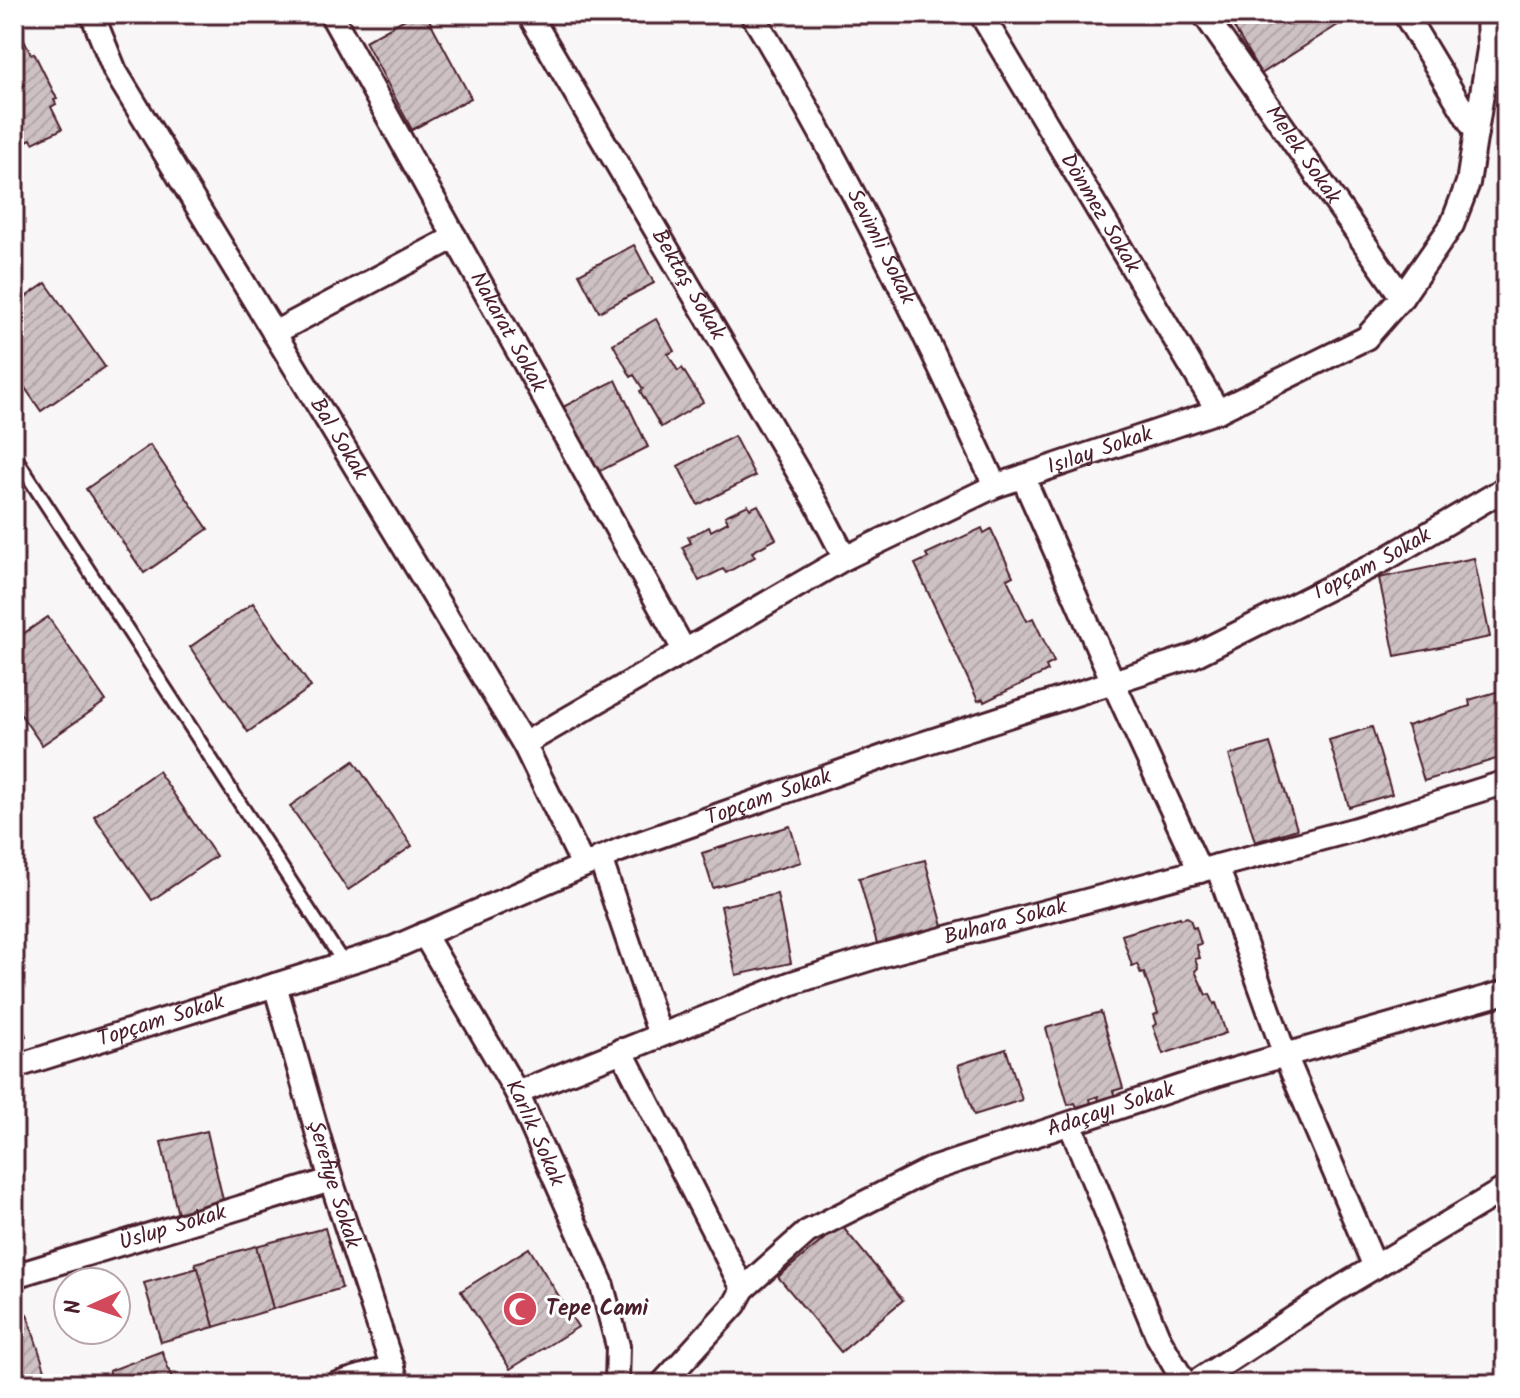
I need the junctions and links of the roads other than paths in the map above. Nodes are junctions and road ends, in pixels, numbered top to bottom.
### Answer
1 (92, 14) edge
2 (331, 14) edge
3 (529, 14) edge
4 (752, 14) edge
5 (981, 14) edge
6 (1204, 14) edge
7 (1405, 14) edge
8 (1488, 14) edge
9 (1476, 132) junction
10 (455, 237) junction
11 (1402, 297) junction
12 (274, 333) junction
13 (1218, 411) junction
14 (14, 455) edge
15 (1023, 477) junction
16 (995, 486) junction
17 (1506, 488) edge
18 (845, 558) junction
19 (684, 650) junction
20 (1113, 682) junction
21 (524, 744) junction
22 (1506, 782) edge
23 (592, 862) junction
24 (1208, 869) junction
25 (424, 934) junction
26 (343, 962) junction
27 (275, 985) junction
28 (1506, 992) edge
29 (660, 1035) junction
30 (621, 1050) junction
31 (1285, 1055) junction
32 (14, 1067) edge
33 (517, 1093) junction
34 (1070, 1124) junction
35 (331, 1180) junction
36 (1506, 1188) edge
37 (1375, 1267) junction
38 (14, 1276) edge
39 (743, 1289) junction
40 (395, 1376) edge
41 (337, 1384) edge
42 (617, 1384) edge
43 (662, 1384) edge
44 (1185, 1384) edge
45 (1193, 1384) edge

1 - 12 street, Bal Sokak
2 - 10 street, Nakarat Sokak
3 - 18 street, Bektaş Sokak
4 - 16 street, Sevimli Sokak
5 - 13 street, Dönmez Sokak
6 - 11 street, Melek Sokak
7 - 9 street
8 - 9 street, Işılay Sokak
9 - 11 street, Işılay Sokak
10 - 12 street
10 - 19 street, Nakarat Sokak
11 - 13 street, Işılay Sokak
12 - 21 street, Bal Sokak
13 - 15 street, Işılay Sokak
14 - 26 lane
15 - 16 street, Işılay Sokak
15 - 20 street
16 - 18 street, Işılay Sokak
17 - 20 street, Topçam Sokak
18 - 19 street, Işılay Sokak
19 - 21 street, Işılay Sokak
20 - 23 street, Topçam Sokak
20 - 24 street
21 - 23 street, Bal Sokak
22 - 24 street, Buhara Sokak
23 - 25 street, Topçam Sokak
23 - 29 street, Bal Sokak
24 - 29 street, Buhara Sokak
24 - 31 street
25 - 26 street, Topçam Sokak
25 - 33 street, Karlık Sokak
26 - 27 street, Topçam Sokak
27 - 32 street, Topçam Sokak
27 - 35 street, Şerefiye Sokak
28 - 31 street, Adaçayı Sokak
29 - 30 street, Buhara Sokak
30 - 33 street, Buhara Sokak
30 - 39 street
31 - 34 street, Adaçayı Sokak
31 - 37 street
33 - 42 street, Karlık Sokak
34 - 39 street, Adaçayı Sokak
34 - 44 street
35 - 38 street, Üslup Sokak
35 - 40 street, Şerefiye Sokak
36 - 37 street
37 - 45 street
39 - 43 street, Adaçayı Sokak
40 - 41 street

